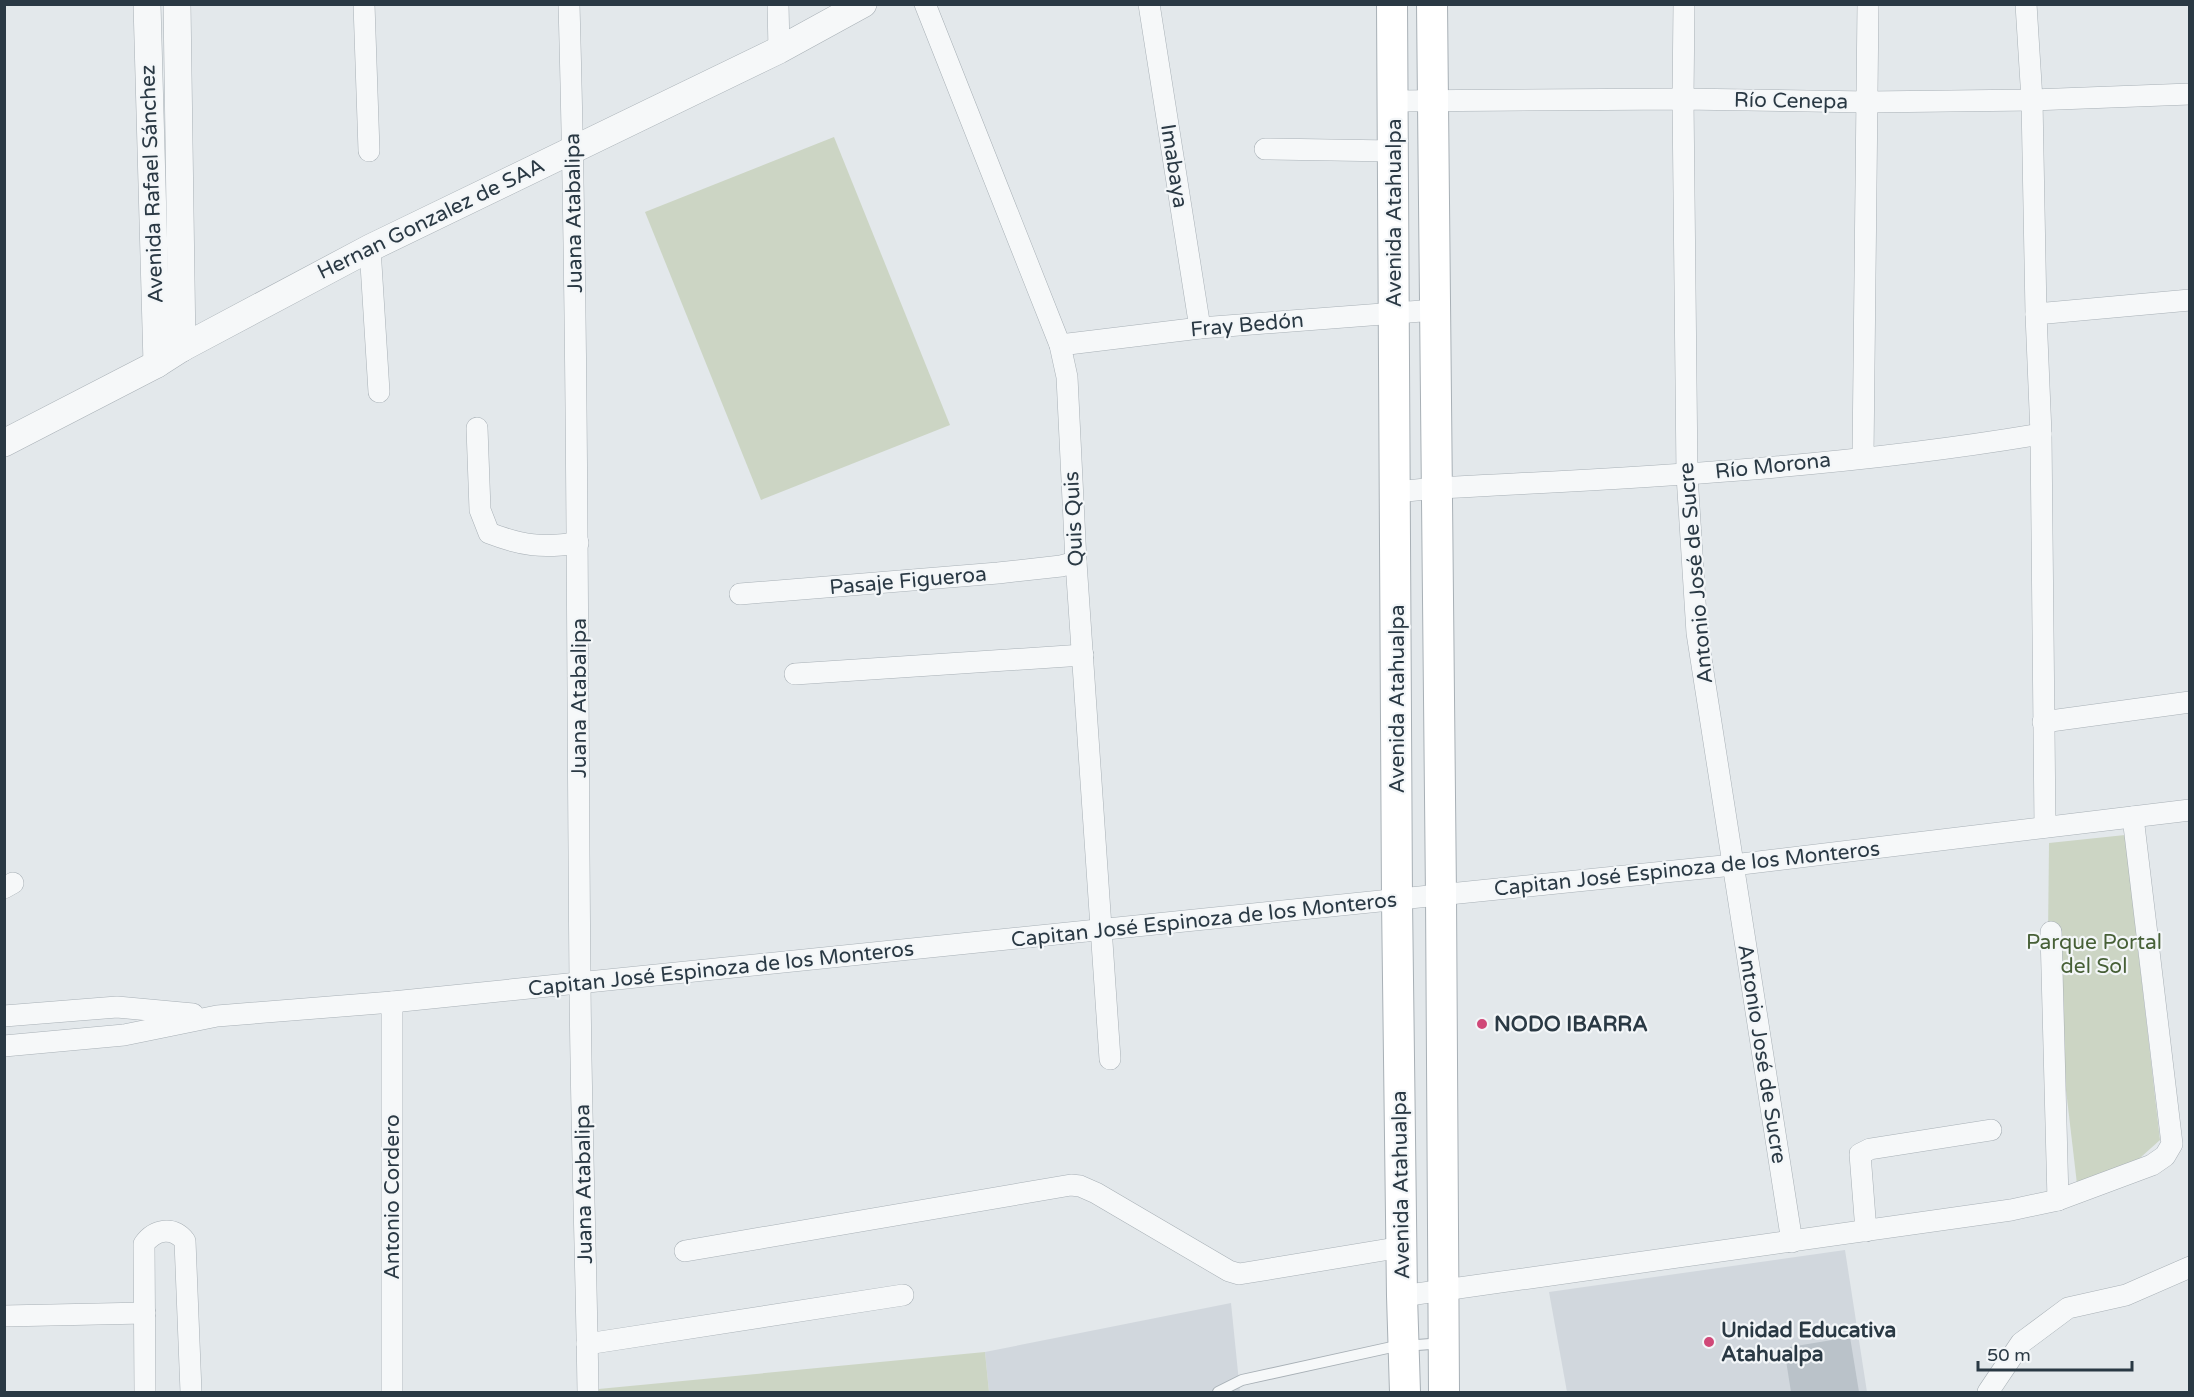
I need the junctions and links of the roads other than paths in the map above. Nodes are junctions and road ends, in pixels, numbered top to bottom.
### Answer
1 (147, 4) edge
2 (177, 4) edge
3 (364, 4) edge
4 (569, 4) edge
5 (778, 4) edge
6 (863, 4) edge
7 (925, 4) edge
8 (1149, 4) edge
9 (1392, 4) edge
10 (1432, 4) edge
11 (1684, 4) edge
12 (1868, 4) edge
13 (2026, 4) edge
14 (779, 50) junction
15 (2190, 94) edge
16 (1683, 99) junction
17 (2032, 100) junction
18 (1393, 101) junction
19 (1433, 102) junction
20 (1868, 102) junction
21 (1265, 148) dead end
22 (573, 149) junction
23 (369, 151) dead end
24 (1392, 151) junction
25 (370, 248) junction
26 (2190, 300) edge
27 (1435, 310) junction
28 (1394, 314) junction
29 (2036, 314) junction
30 (1200, 328) junction
31 (1060, 345) junction
32 (182, 348) junction
33 (157, 364) junction
34 (379, 392) dead end
35 (477, 428) dead end
36 (2041, 434) junction
37 (4, 443) edge
38 (1863, 457) junction
39 (1687, 475) junction
40 (1436, 488) junction
41 (1396, 492) junction
42 (578, 543) junction
43 (1076, 562) junction
44 (740, 594) dead end
45 (1083, 655) junction
46 (795, 674) dead end
47 (2190, 702) edge
48 (2043, 722) junction
49 (2190, 810) edge
50 (2133, 817) junction
51 (2045, 827) junction
52 (1733, 866) junction
53 (1441, 896) junction
54 (1398, 900) junction
55 (1102, 931) junction
56 (2051, 932) dead end
57 (580, 983) junction
58 (392, 1002) junction
59 (4, 1016) edge
60 (217, 1016) junction
61 (4, 1046) edge
62 (1110, 1059) dead end
63 (1991, 1130) dead end
64 (2058, 1200) junction
65 (1866, 1231) junction
66 (1792, 1242) junction
67 (1402, 1247) junction
68 (685, 1251) dead end
69 (2190, 1267) edge
70 (1442, 1291) junction
71 (903, 1295) dead end
72 (1402, 1296) junction
73 (145, 1313) junction
74 (4, 1316) edge
75 (1443, 1343) junction
76 (587, 1344) junction
77 (1405, 1346) junction
78 (145, 1392) edge
79 (191, 1392) edge
80 (393, 1392) edge
81 (588, 1392) edge
82 (1218, 1392) edge
83 (1405, 1392) edge
84 (1444, 1392) edge
85 (1988, 1392) edge

1 - 33 street, Avenida Rafael Sánchez
2 - 32 street, Avenida Rafael Sánchez
3 - 23 street
4 - 22 street, Juana Atabalipa
5 - 14 street
6 - 14 street, Hernan Gonzalez de SAA
7 - 31 street, Quis Quis
8 - 30 street, Imabaya
9 - 18 main road, Avenida Atahualpa
10 - 19 main road, Avenida Atahualpa
11 - 16 street, Antonio José de Sucre
12 - 20 street
13 - 17 street
14 - 22 street, Hernan Gonzalez de SAA
15 - 17 street, Río Cenepa
16 - 19 street, Río Cenepa
16 - 20 street, Río Cenepa
16 - 39 street, Antonio José de Sucre
17 - 20 street, Río Cenepa
17 - 29 street
18 - 19 street, Río Cenepa
18 - 24 main road, Avenida Atahualpa
19 - 27 main road, Avenida Atahualpa
20 - 38 street
21 - 24 street
22 - 25 street, Hernan Gonzalez de SAA
22 - 42 street, Juana Atabalipa
24 - 28 main road, Avenida Atahualpa
25 - 32 street, Hernan Gonzalez de SAA
25 - 34 street
26 - 29 street
27 - 28 street, Fray Bedón
27 - 40 main road, Avenida Atahualpa
28 - 30 street, Fray Bedón
28 - 41 main road, Avenida Atahualpa
29 - 36 street
30 - 31 street, Fray Bedón
31 - 43 street, Quis Quis
32 - 33 street, Hernan Gonzalez de SAA
33 - 37 street, Hernan Gonzalez de SAA
35 - 42 street
36 - 38 street, Río Morona
36 - 48 street
38 - 39 street, Río Morona
39 - 40 street, Río Morona
39 - 52 street, Antonio José de Sucre
40 - 41 street, Río Morona
40 - 53 main road, Avenida Atahualpa
41 - 54 main road, Avenida Atahualpa
42 - 57 street, Juana Atabalipa
43 - 44 street, Pasaje Figueroa
43 - 45 street, Quis Quis
45 - 46 street
45 - 55 street, Quis Quis
47 - 48 street
48 - 51 street
49 - 50 street, Capitan José Espinoza de los Monteros
50 - 51 street, Capitan José Espinoza de los Monteros
50 - 64 street
51 - 52 street, Capitan José Espinoza de los Monteros
52 - 53 street, Capitan José Espinoza de los Monteros
52 - 66 street, Antonio José de Sucre
53 - 54 street, Capitan José Espinoza de los Monteros
53 - 70 main road, Avenida Atahualpa
54 - 55 street, Capitan José Espinoza de los Monteros
54 - 67 main road, Avenida Atahualpa
55 - 57 street, Capitan José Espinoza de los Monteros
55 - 62 street, Quis Quis
56 - 64 street
57 - 58 street, Capitan José Espinoza de los Monteros
57 - 76 street, Juana Atabalipa
58 - 60 street, Capitan José Espinoza de los Monteros
58 - 80 street, Antonio Cordero
59 - 60 street, Capitan José Espinoza de los Monteros
60 - 61 street, Capitan José Espinoza de los Monteros
63 - 65 street
64 - 65 street
65 - 66 street
66 - 70 street
67 - 68 street
67 - 72 main road, Avenida Atahualpa
69 - 85 street
70 - 72 street
70 - 75 main road, Avenida Atahualpa
71 - 76 street
72 - 77 main road, Avenida Atahualpa
73 - 74 street
73 - 78 street
73 - 79 street
75 - 77 lane
75 - 84 main road, Avenida Atahualpa
76 - 81 street, Juana Atabalipa
77 - 82 lane
77 - 83 main road, Avenida Atahualpa

